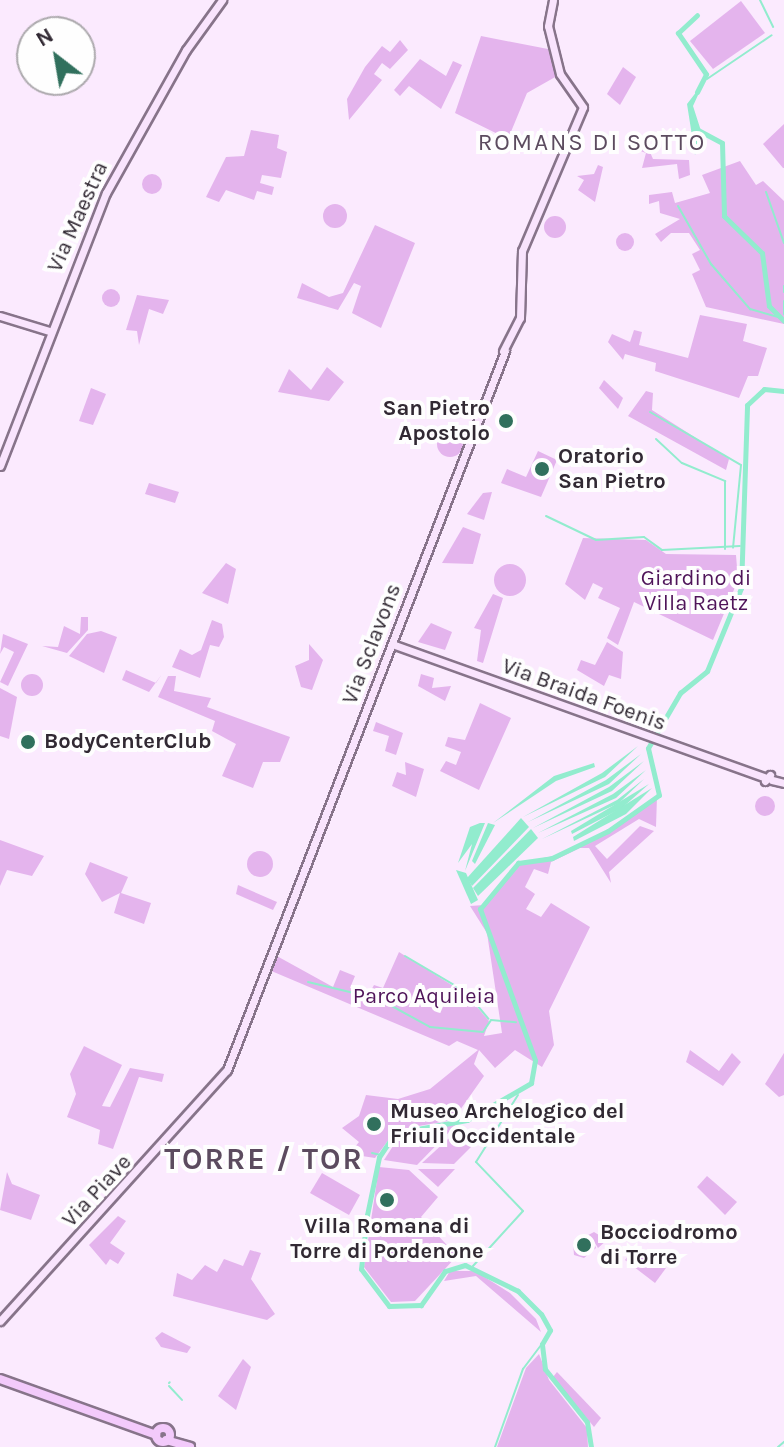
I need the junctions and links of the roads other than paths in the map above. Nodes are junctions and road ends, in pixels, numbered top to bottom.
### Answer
1 (222, 0) edge
2 (553, 0) edge
3 (0, 316) edge
4 (49, 331) junction
5 (0, 466) edge
6 (392, 644) junction
7 (784, 783) edge
8 (274, 948) joint
9 (0, 1321) edge
10 (0, 1379) edge
11 (190, 1447) edge

1 - 4 street, Via Maestra
2 - 6 street, Via Sclavons
3 - 4 street
4 - 5 street, Via Maestra
6 - 7 street, Via Braida Foenis
6 - 8 street, Via Sclavons
8 - 9 street, Via Piave
10 - 11 main road

